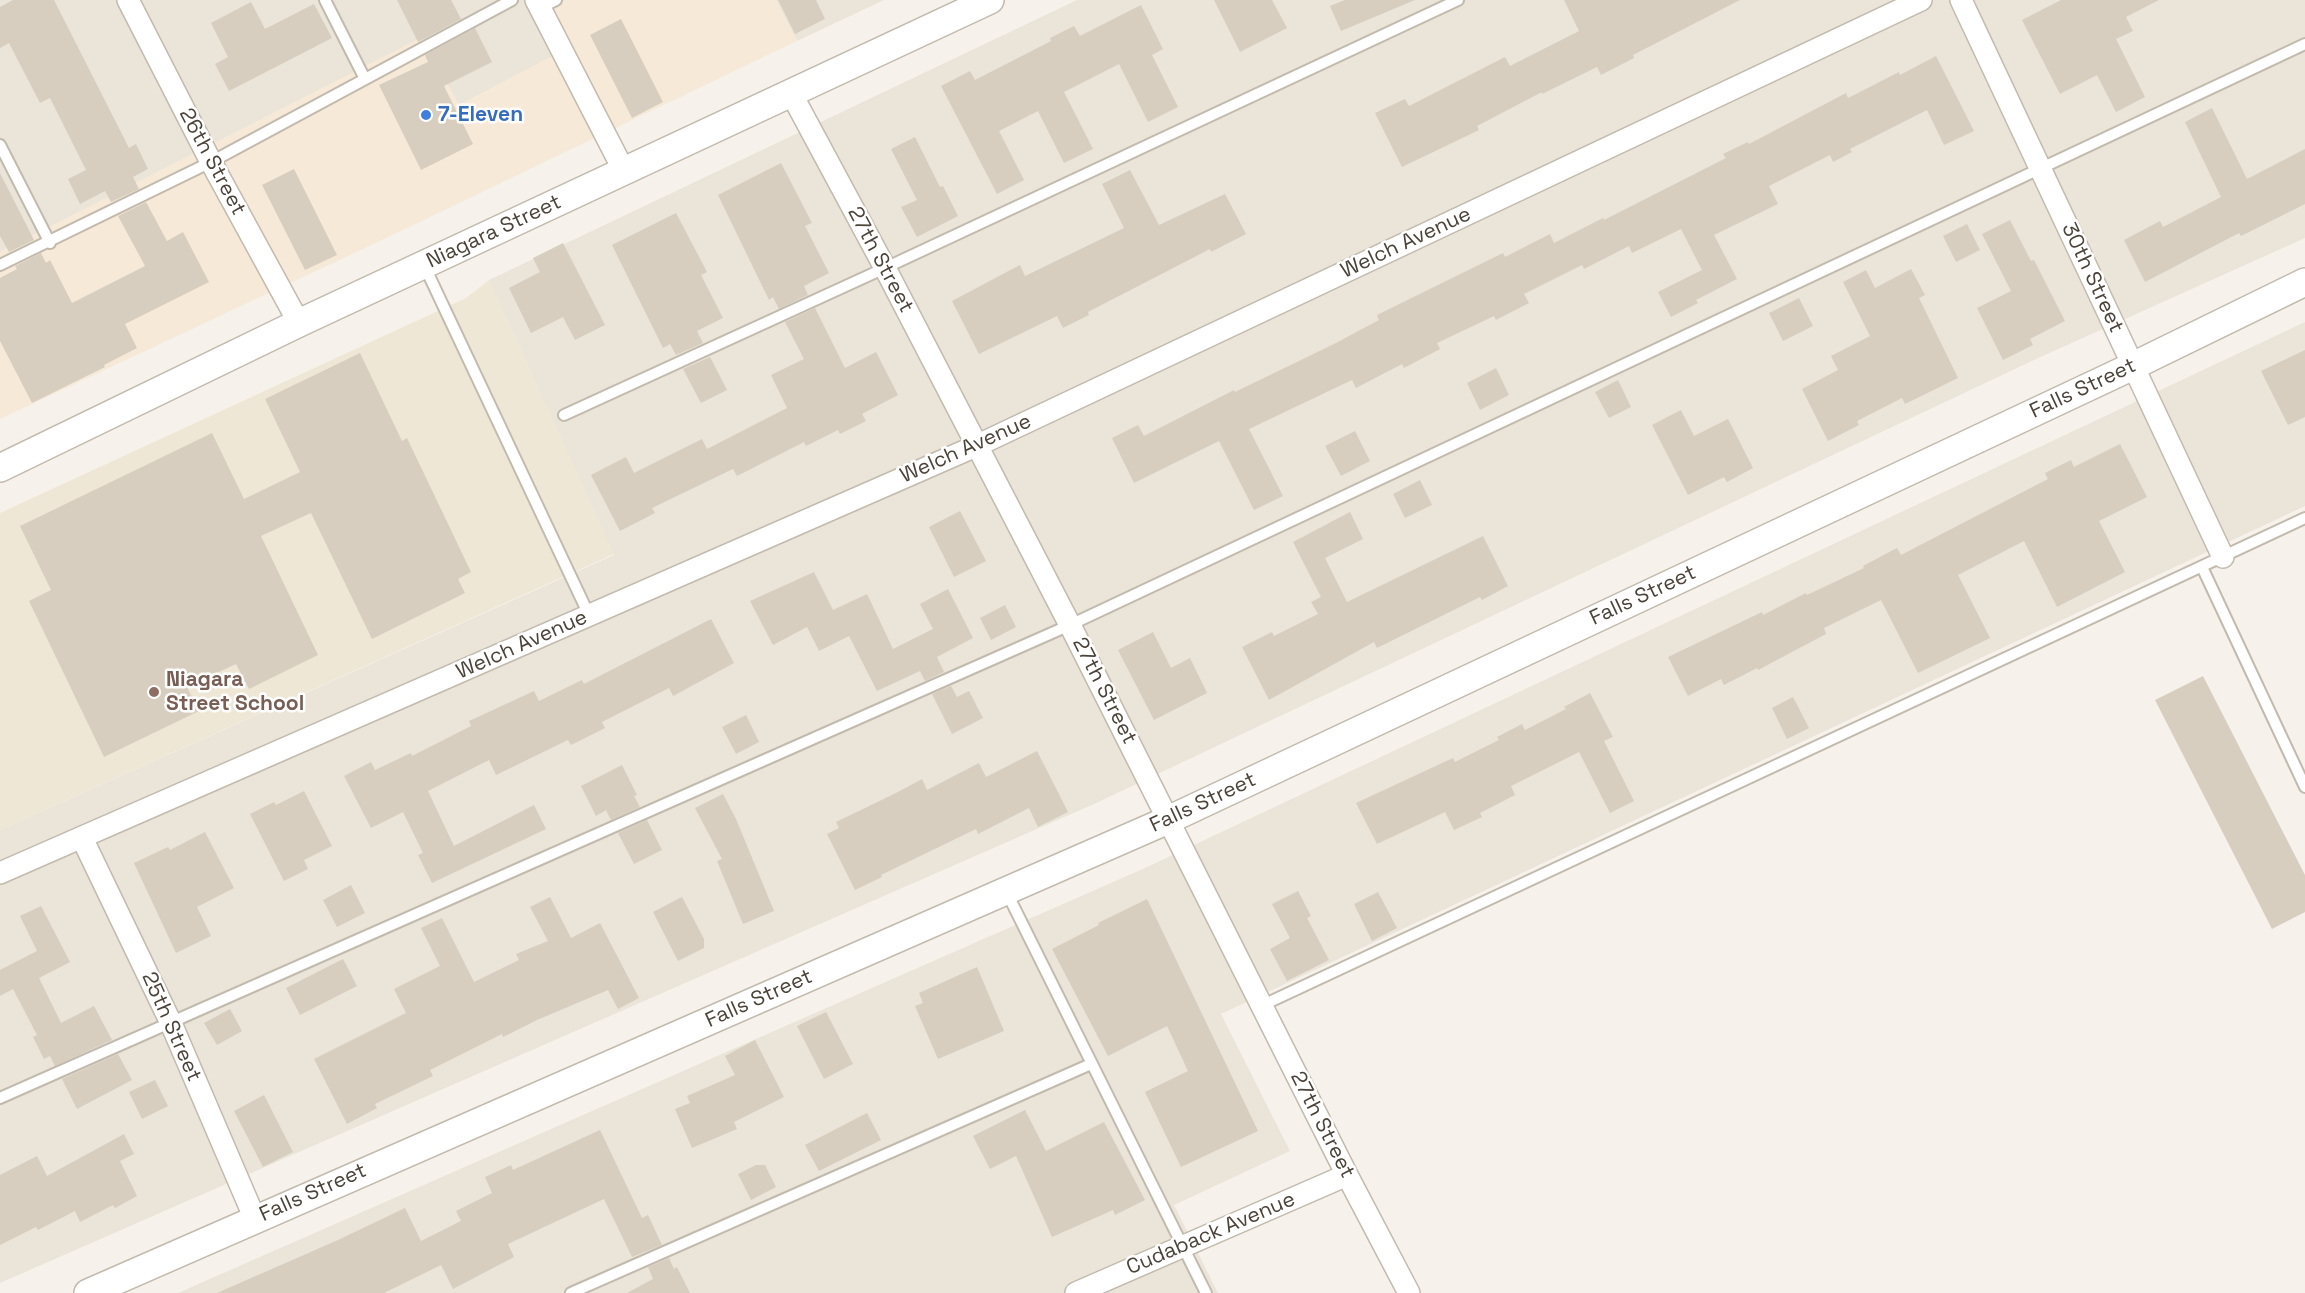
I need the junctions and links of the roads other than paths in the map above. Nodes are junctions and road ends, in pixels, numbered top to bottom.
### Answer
1 (128, 0) edge
2 (325, 0) edge
3 (512, 0) edge
4 (990, 0) edge
5 (1458, 0) edge
6 (1921, 0) edge
7 (1961, 0) edge
8 (544, 3) edge
9 (2305, 44) edge
10 (365, 79) junction
11 (791, 93) junction
12 (0, 145) edge
13 (210, 162) junction
14 (2041, 169) junction
15 (624, 171) junction
16 (50, 243) junction
17 (424, 265) junction
18 (0, 266) edge
19 (885, 268) junction
20 (2305, 282) edge
21 (299, 323) junction
22 (2133, 366) junction
23 (564, 415) dead end
24 (976, 446) junction
25 (0, 468) edge
26 (2305, 518) edge
27 (2223, 556) junction
28 (2202, 567) junction
29 (589, 615) junction
30 (1070, 625) junction
31 (2305, 787) edge
32 (1168, 820) junction
33 (82, 838) junction
34 (0, 873) edge
35 (1005, 890) junction
36 (1263, 1005) junction
37 (170, 1022) junction
38 (1091, 1064) junction
39 (0, 1098) edge
40 (1347, 1175) junction
41 (255, 1219) junction
42 (1182, 1247) junction
43 (88, 1293) edge
44 (571, 1293) edge
45 (1076, 1293) edge
46 (1206, 1293) edge
47 (1409, 1293) edge

1 - 13 street, 26th Street
2 - 10 lane
3 - 10 lane
4 - 11 street, Niagara Street
5 - 19 lane
6 - 24 street, Welch Avenue
7 - 14 street, 30th Street
8 - 15 street
9 - 14 lane
10 - 13 lane
11 - 15 street, Niagara Street
11 - 19 street, 27th Street
12 - 16 lane
13 - 16 lane
13 - 21 street, 26th Street
14 - 22 street, 30th Street
14 - 30 lane
15 - 17 street, Niagara Street
16 - 18 lane
17 - 21 street, Niagara Street
17 - 29 lane
19 - 23 lane
19 - 24 street, 27th Street
20 - 22 street, Falls Street
21 - 25 street, Niagara Street
22 - 27 street, 30th Street
22 - 32 street, Falls Street
24 - 29 street, Welch Avenue
24 - 30 street, 27th Street
26 - 27 lane
27 - 28 lane
28 - 31 lane
28 - 36 lane
29 - 33 street, Welch Avenue
30 - 32 street, 27th Street
30 - 37 lane
32 - 35 street, Falls Street
32 - 36 street, 27th Street
33 - 34 street, Welch Avenue
33 - 37 street, 25th Street
35 - 38 lane
35 - 41 street, Falls Street
36 - 40 street, 27th Street
37 - 39 lane
37 - 41 street, 25th Street
38 - 42 lane
38 - 44 lane
40 - 42 street, Cudaback Avenue
40 - 47 street, 27th Street
41 - 43 street, Falls Street
42 - 45 street, Cudaback Avenue
42 - 46 lane

